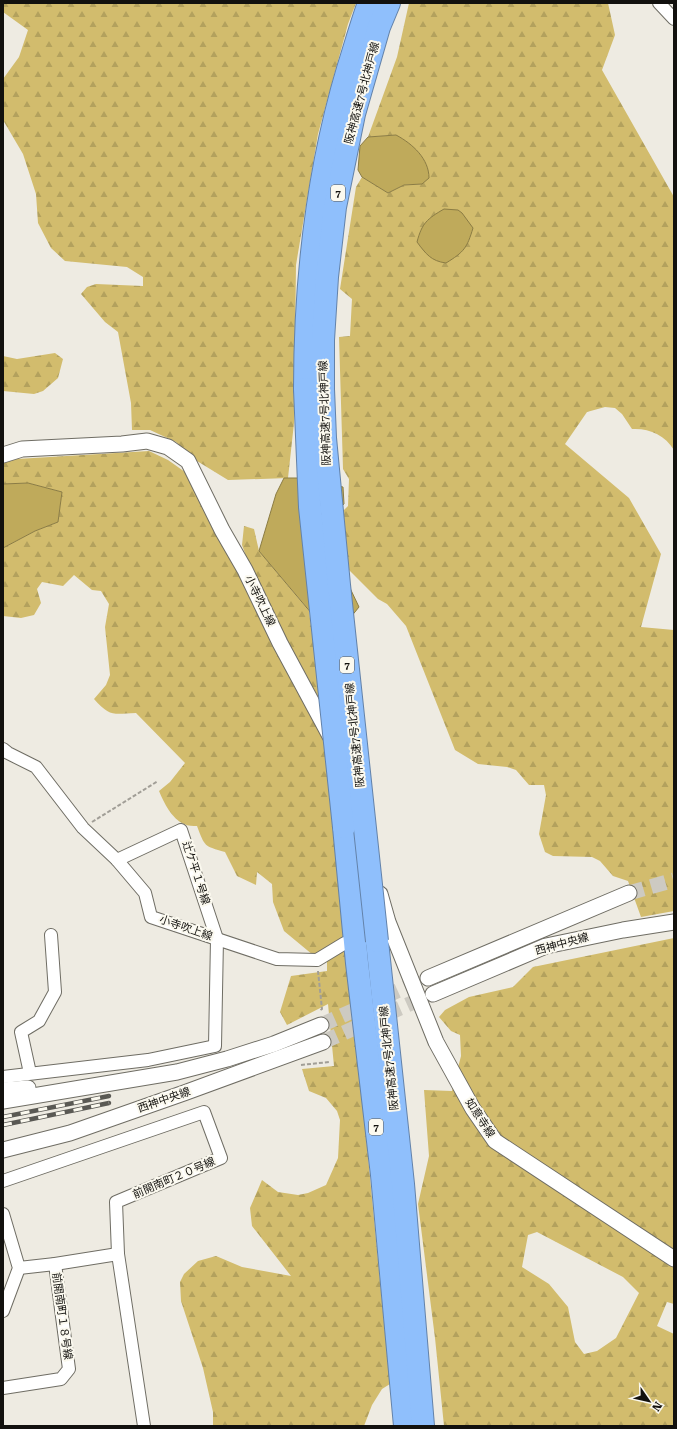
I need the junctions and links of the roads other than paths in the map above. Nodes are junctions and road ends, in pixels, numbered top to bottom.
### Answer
1 (369, 3) edge
2 (389, 3) edge
3 (660, 3) edge
4 (674, 19) edge
5 (314, 389) junction
6 (3, 455) edge
7 (3, 749) edge
8 (117, 860) junction
9 (629, 893) tunnel mouth
10 (388, 922) joint
11 (674, 922) edge
12 (51, 935) dead end
13 (217, 939) junction
14 (345, 943) dead end
15 (428, 978) tunnel mouth
16 (433, 994) tunnel mouth
17 (321, 1025) tunnel mouth
18 (323, 1042) tunnel mouth
19 (30, 1073) junction
20 (3, 1077) edge
21 (143, 1077) junction
22 (3, 1090) edge
23 (184, 1093) junction
24 (3, 1101) edge
25 (3, 1150) edge
26 (3, 1161) edge
27 (3, 1181) edge
28 (3, 1214) edge
29 (118, 1254) junction
30 (674, 1259) edge
31 (55, 1264) junction
32 (19, 1268) junction
33 (3, 1311) edge
34 (3, 1388) edge
35 (144, 1426) edge
36 (405, 1426) edge
37 (423, 1426) edge

1 - 5 highway, 阪神高速7号北神戸線 / 7
2 - 5 highway, 阪神高速7号北神戸線 / 7
3 - 4 street
5 - 36 highway, 阪神高速7号北神戸線 / 7, bridge
5 - 37 highway, 阪神高速7号北神戸線 / 7, bridge
6 - 10 street, 小寺吹上線
7 - 8 street, 小寺吹上線
8 - 13 street, 小寺吹上線
8 - 13 street, 辻ケ平１号線
9 - 15 street, 西神中央線
10 - 30 street, 如意寺線
11 - 16 street, 西神中央線
12 - 19 street
13 - 14 street, 小寺吹上線
13 - 19 street
17 - 21 street, 西神中央線
18 - 23 street, 西神中央線
19 - 20 street
21 - 22 street
21 - 24 street, 西神中央線
23 - 25 street, 西神中央線
23 - 26 street
27 - 29 street, 前開南町２０号線
28 - 32 street
29 - 31 street
29 - 35 street, 前開南町２０号線
31 - 32 street
31 - 34 street, 前開南町１８号線
32 - 33 street

